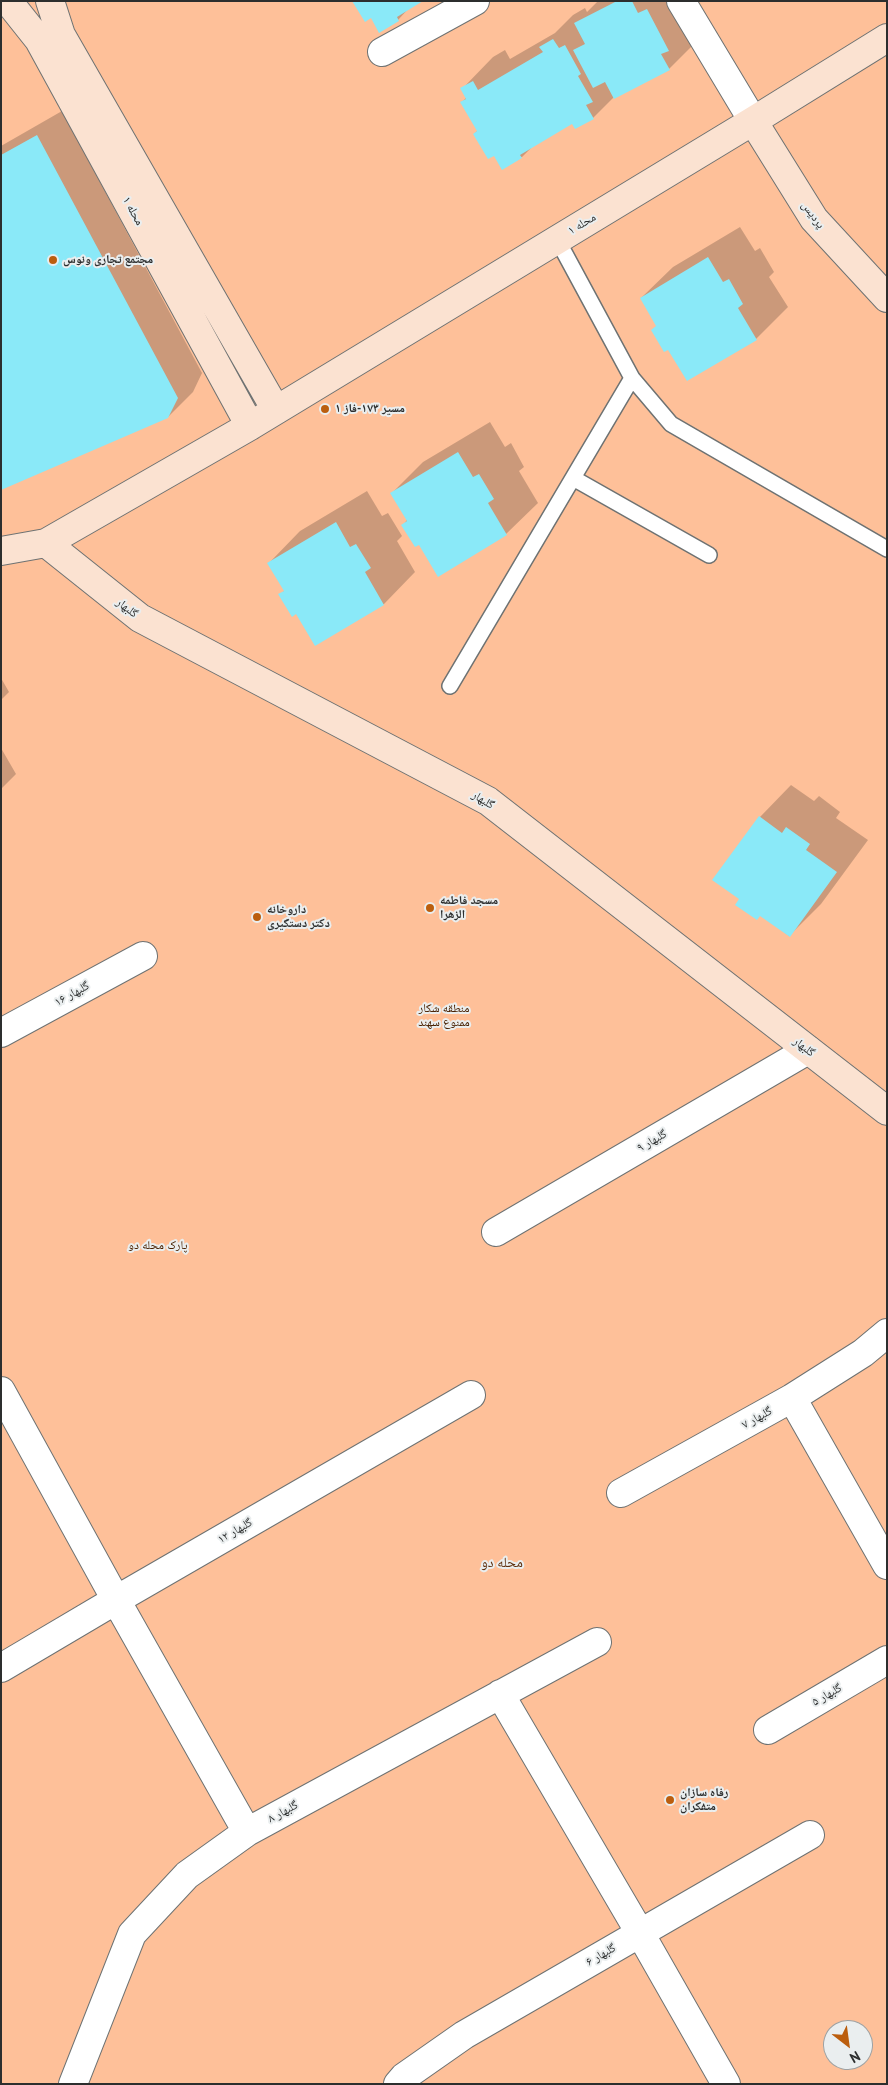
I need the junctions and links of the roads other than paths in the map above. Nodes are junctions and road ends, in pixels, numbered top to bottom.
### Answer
1 (8, 1) edge
2 (50, 1) edge
3 (475, 1) edge
4 (681, 1) edge
5 (887, 38) edge
6 (382, 52) dead end
7 (753, 121) junction
8 (557, 239) junction
9 (887, 298) edge
10 (632, 378) junction
11 (276, 410) junction
12 (250, 426) junction
13 (573, 478) junction
14 (46, 543) junction
15 (887, 549) edge
16 (1, 551) edge
17 (709, 555) dead end
18 (450, 686) dead end
19 (143, 956) dead end
20 (1, 1033) edge
21 (808, 1050) junction
22 (887, 1111) edge
23 (496, 1232) dead end
24 (887, 1333) edge
25 (1, 1391) edge
26 (471, 1395) dead end
27 (792, 1398) junction
28 (622, 1493) dead end
29 (887, 1565) edge
30 (116, 1600) junction
31 (597, 1642) dead end
32 (887, 1660) edge
33 (1, 1668) edge
34 (500, 1694) junction
35 (768, 1730) dead end
36 (247, 1832) junction
37 (810, 1835) dead end
38 (640, 1933) junction
39 (73, 2084) edge
40 (398, 2084) edge
41 (726, 2084) edge

1 - 12 street, محله ۱
2 - 11 street, محله ۱
3 - 6 street
4 - 7 street
5 - 7 street, محله ۱
7 - 8 street, محله ۱
7 - 9 street, پردیس
8 - 10 lane
8 - 11 street, محله ۱
10 - 13 lane
10 - 15 lane
11 - 12 street, محله ۱
12 - 14 street, محله ۱
13 - 17 lane
13 - 18 lane
14 - 16 street, محله ۱
14 - 21 street, گلبهار
19 - 20 street, گلبهار ۱۶
21 - 22 street, گلبهار
21 - 23 street, گلبهار ۹
24 - 27 street, گلبهار ۷
25 - 30 street
26 - 30 street, گلبهار ۱۲
27 - 28 street, گلبهار ۷
27 - 29 street
30 - 33 street, گلبهار ۱۲
30 - 36 street
31 - 34 street, گلبهار ۸
32 - 35 street, گلبهار ۵
34 - 36 street, گلبهار ۸
34 - 38 street
36 - 39 street, گلبهار ۸
37 - 38 street, گلبهار ۶
38 - 40 street, گلبهار ۶
38 - 41 street

